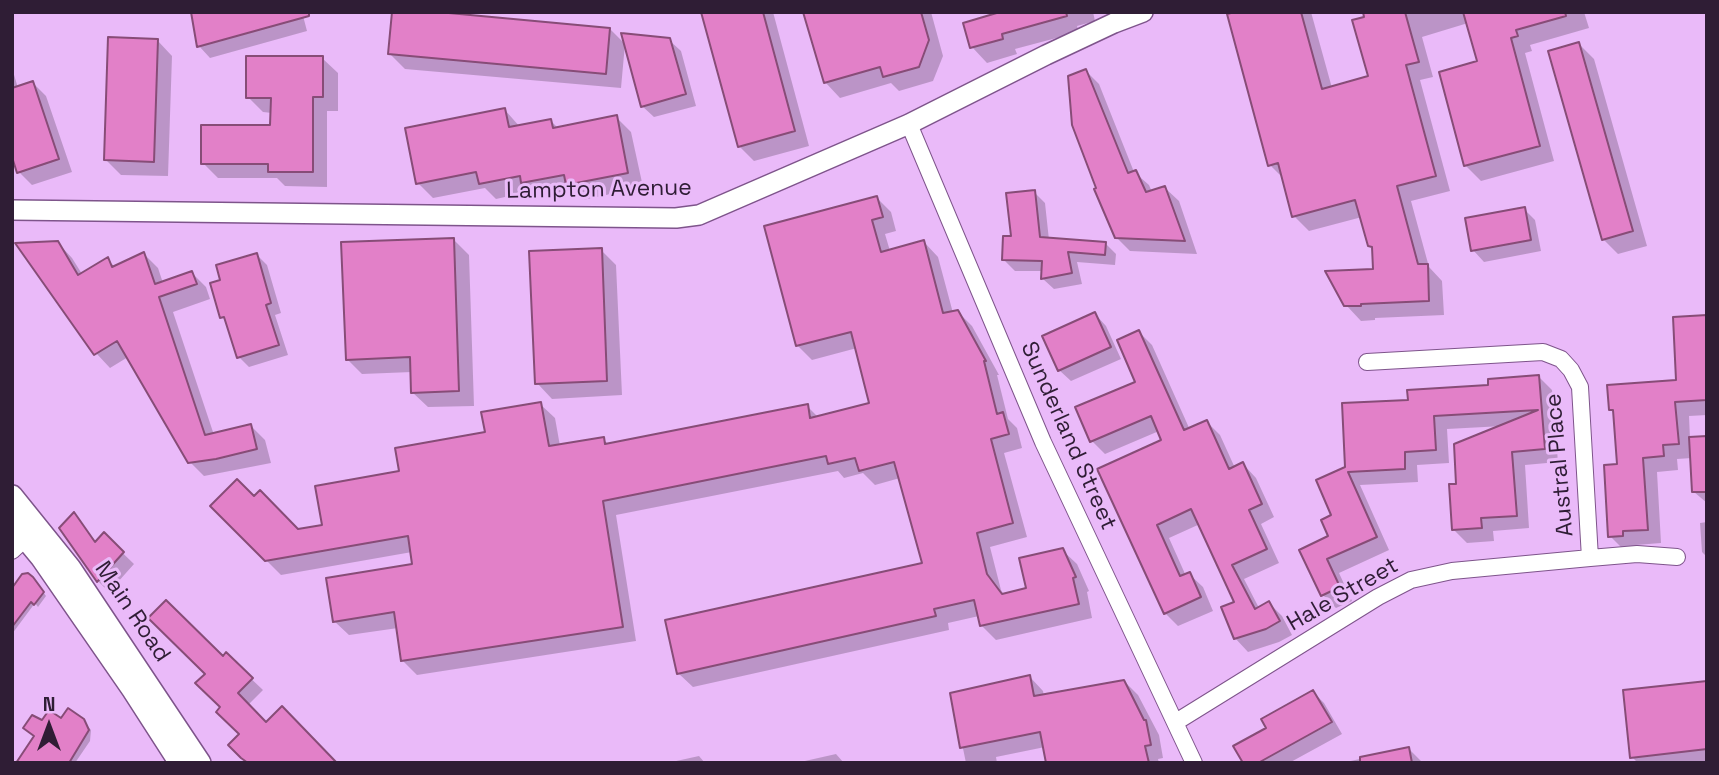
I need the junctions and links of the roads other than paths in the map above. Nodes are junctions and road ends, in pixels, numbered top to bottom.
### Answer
1 (1143, 12) edge
2 (909, 124) junction
3 (12, 210) edge
4 (1367, 362) dead end
5 (12, 496) edge
6 (23, 535) edge
7 (1677, 557) dead end
8 (1590, 558) junction
9 (1176, 722) junction
10 (182, 758) edge
11 (1194, 763) edge

1 - 2 street, Lampton Avenue
2 - 3 street, Lampton Avenue
2 - 9 street, Sunderland Street
4 - 8 street, Austral Place
5 - 6 main road, Main Road
6 - 10 main road, Main Road
7 - 8 street, Hale Street
8 - 9 street, Hale Street
9 - 11 street, Sunderland Street

